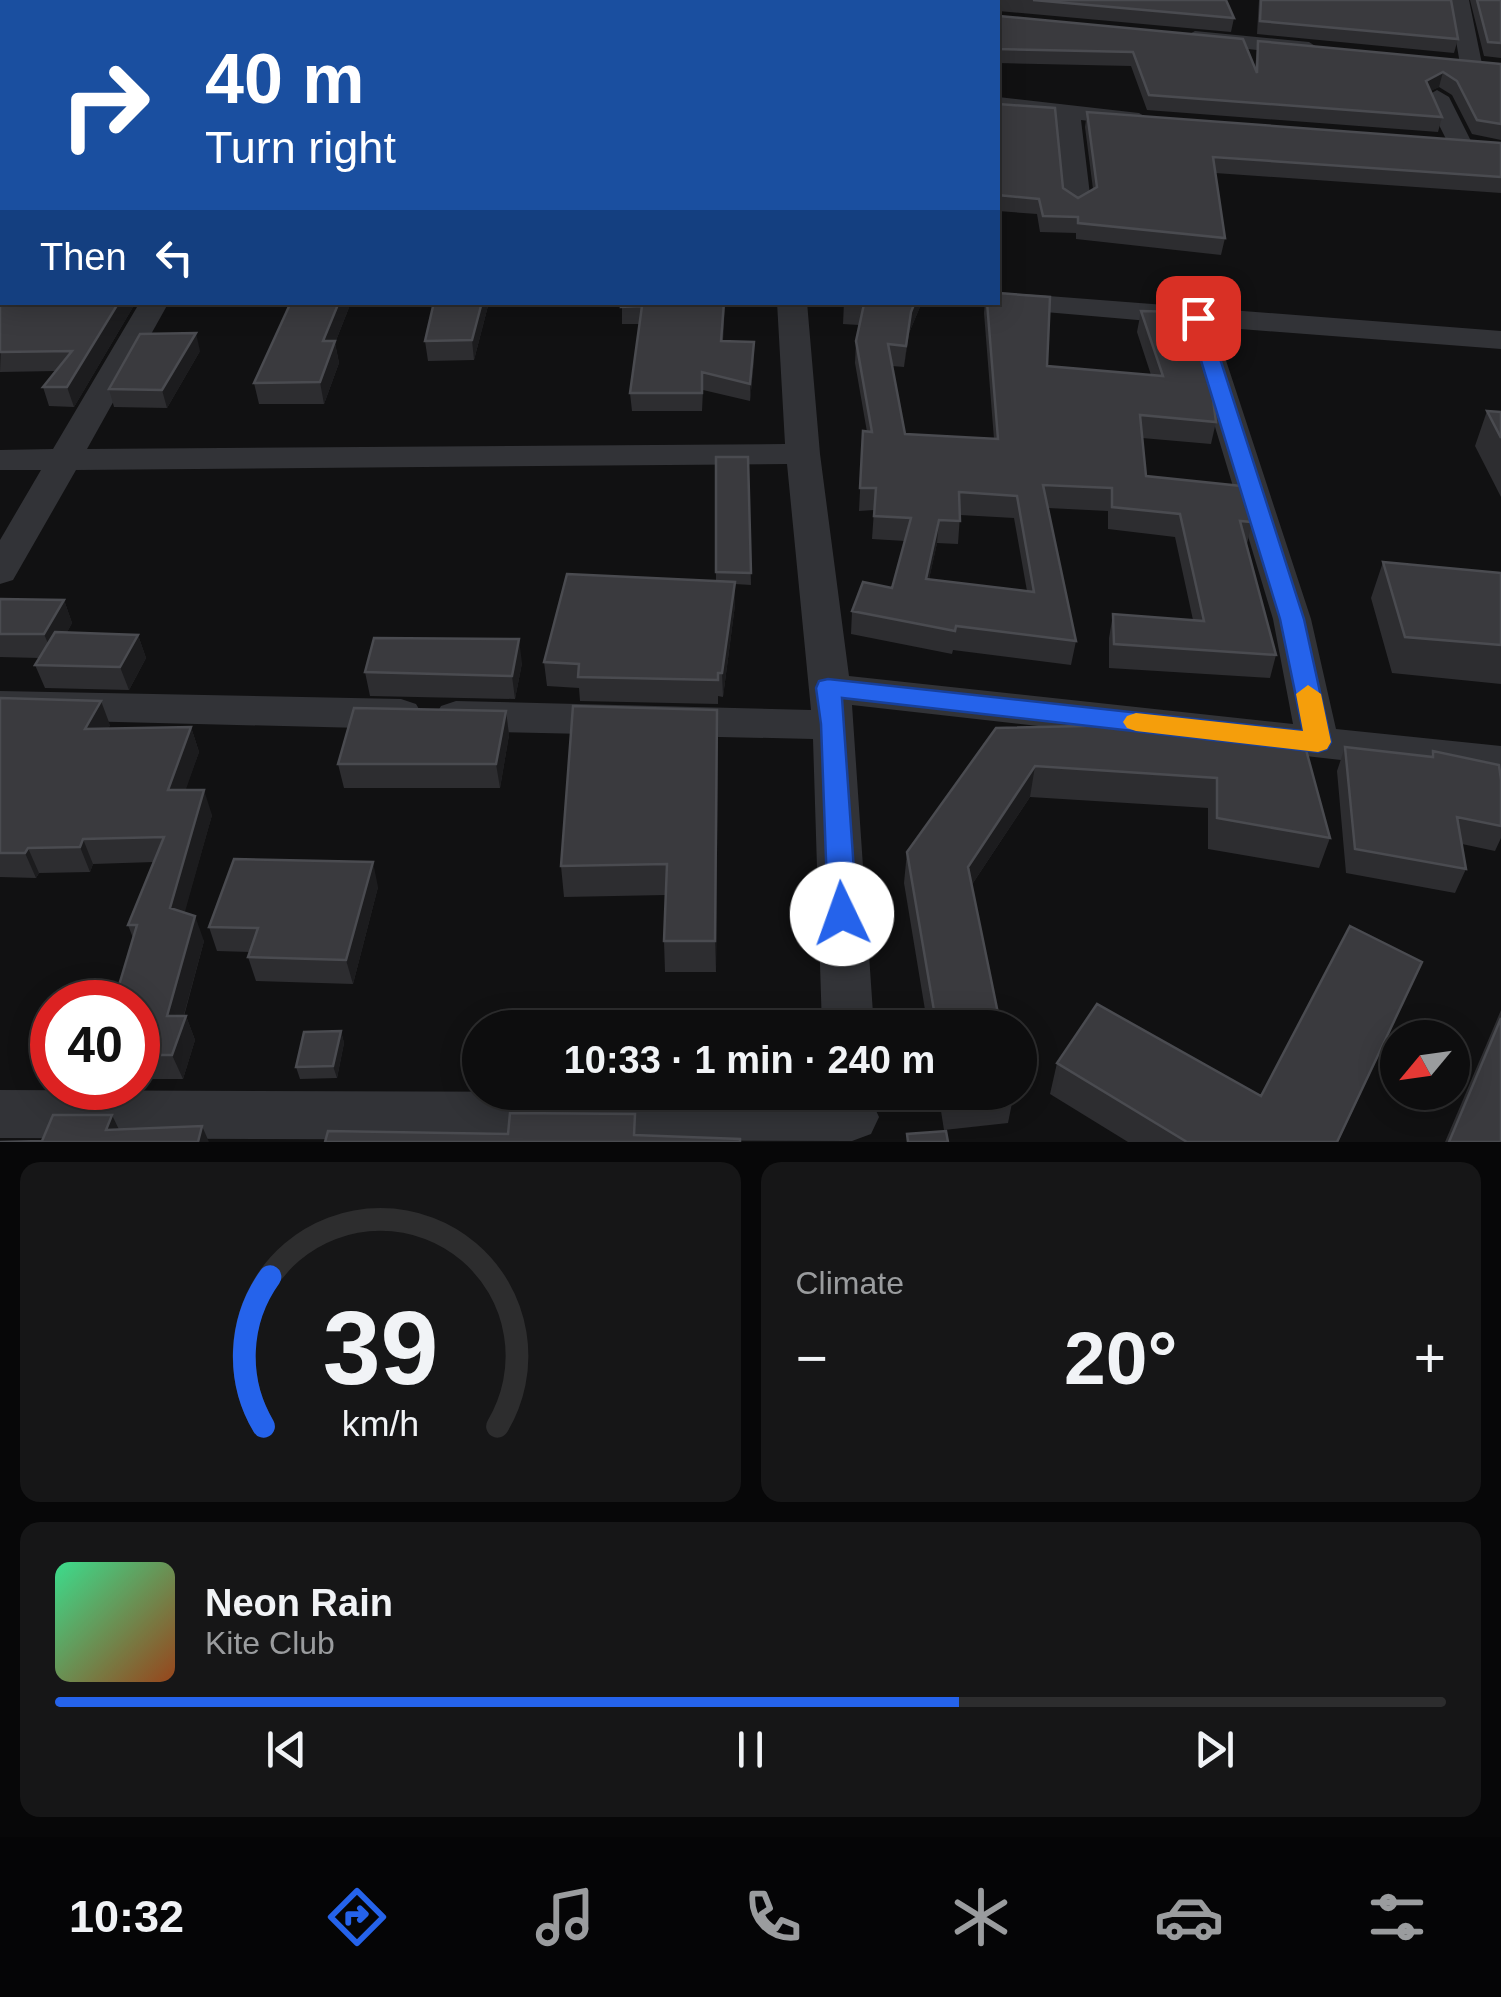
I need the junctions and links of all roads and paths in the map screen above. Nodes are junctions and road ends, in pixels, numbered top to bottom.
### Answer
1 (1459, 0) edge
2 (1180, 36) edge
3 (1340, 52) edge
4 (1501, 68) edge
5 (1437, 97) edge
6 (1000, 104) edge
7 (1068, 115) junction
8 (1167, 122) edge
9 (1426, 142) edge
10 (1461, 145) junction
11 (1488, 147) edge
12 (1078, 203) edge
13 (1000, 301) edge
14 (152, 305) edge
15 (792, 305) edge
16 (1198, 318) junction
17 (1501, 340) edge
18 (803, 454) junction
19 (0, 460) edge
20 (64, 461) junction
21 (0, 572) edge
22 (0, 704) edge
23 (831, 706) junction
24 (1318, 742) junction
25 (1501, 762) edge
26 (847, 1010) edge
27 (0, 1114) edge
28 (852, 1117) edge

1 - 4 street
2 - 3 street
5 - 10 street
6 - 7 street
7 - 8 street
7 - 12 street
9 - 10 street
10 - 11 street
13 - 16 street
14 - 20 street
15 - 18 street
16 - 17 street
16 - 24 street
18 - 20 street
18 - 23 street
19 - 20 street
20 - 21 street
22 - 23 street
23 - 24 street
23 - 26 street
24 - 25 street
27 - 28 street

